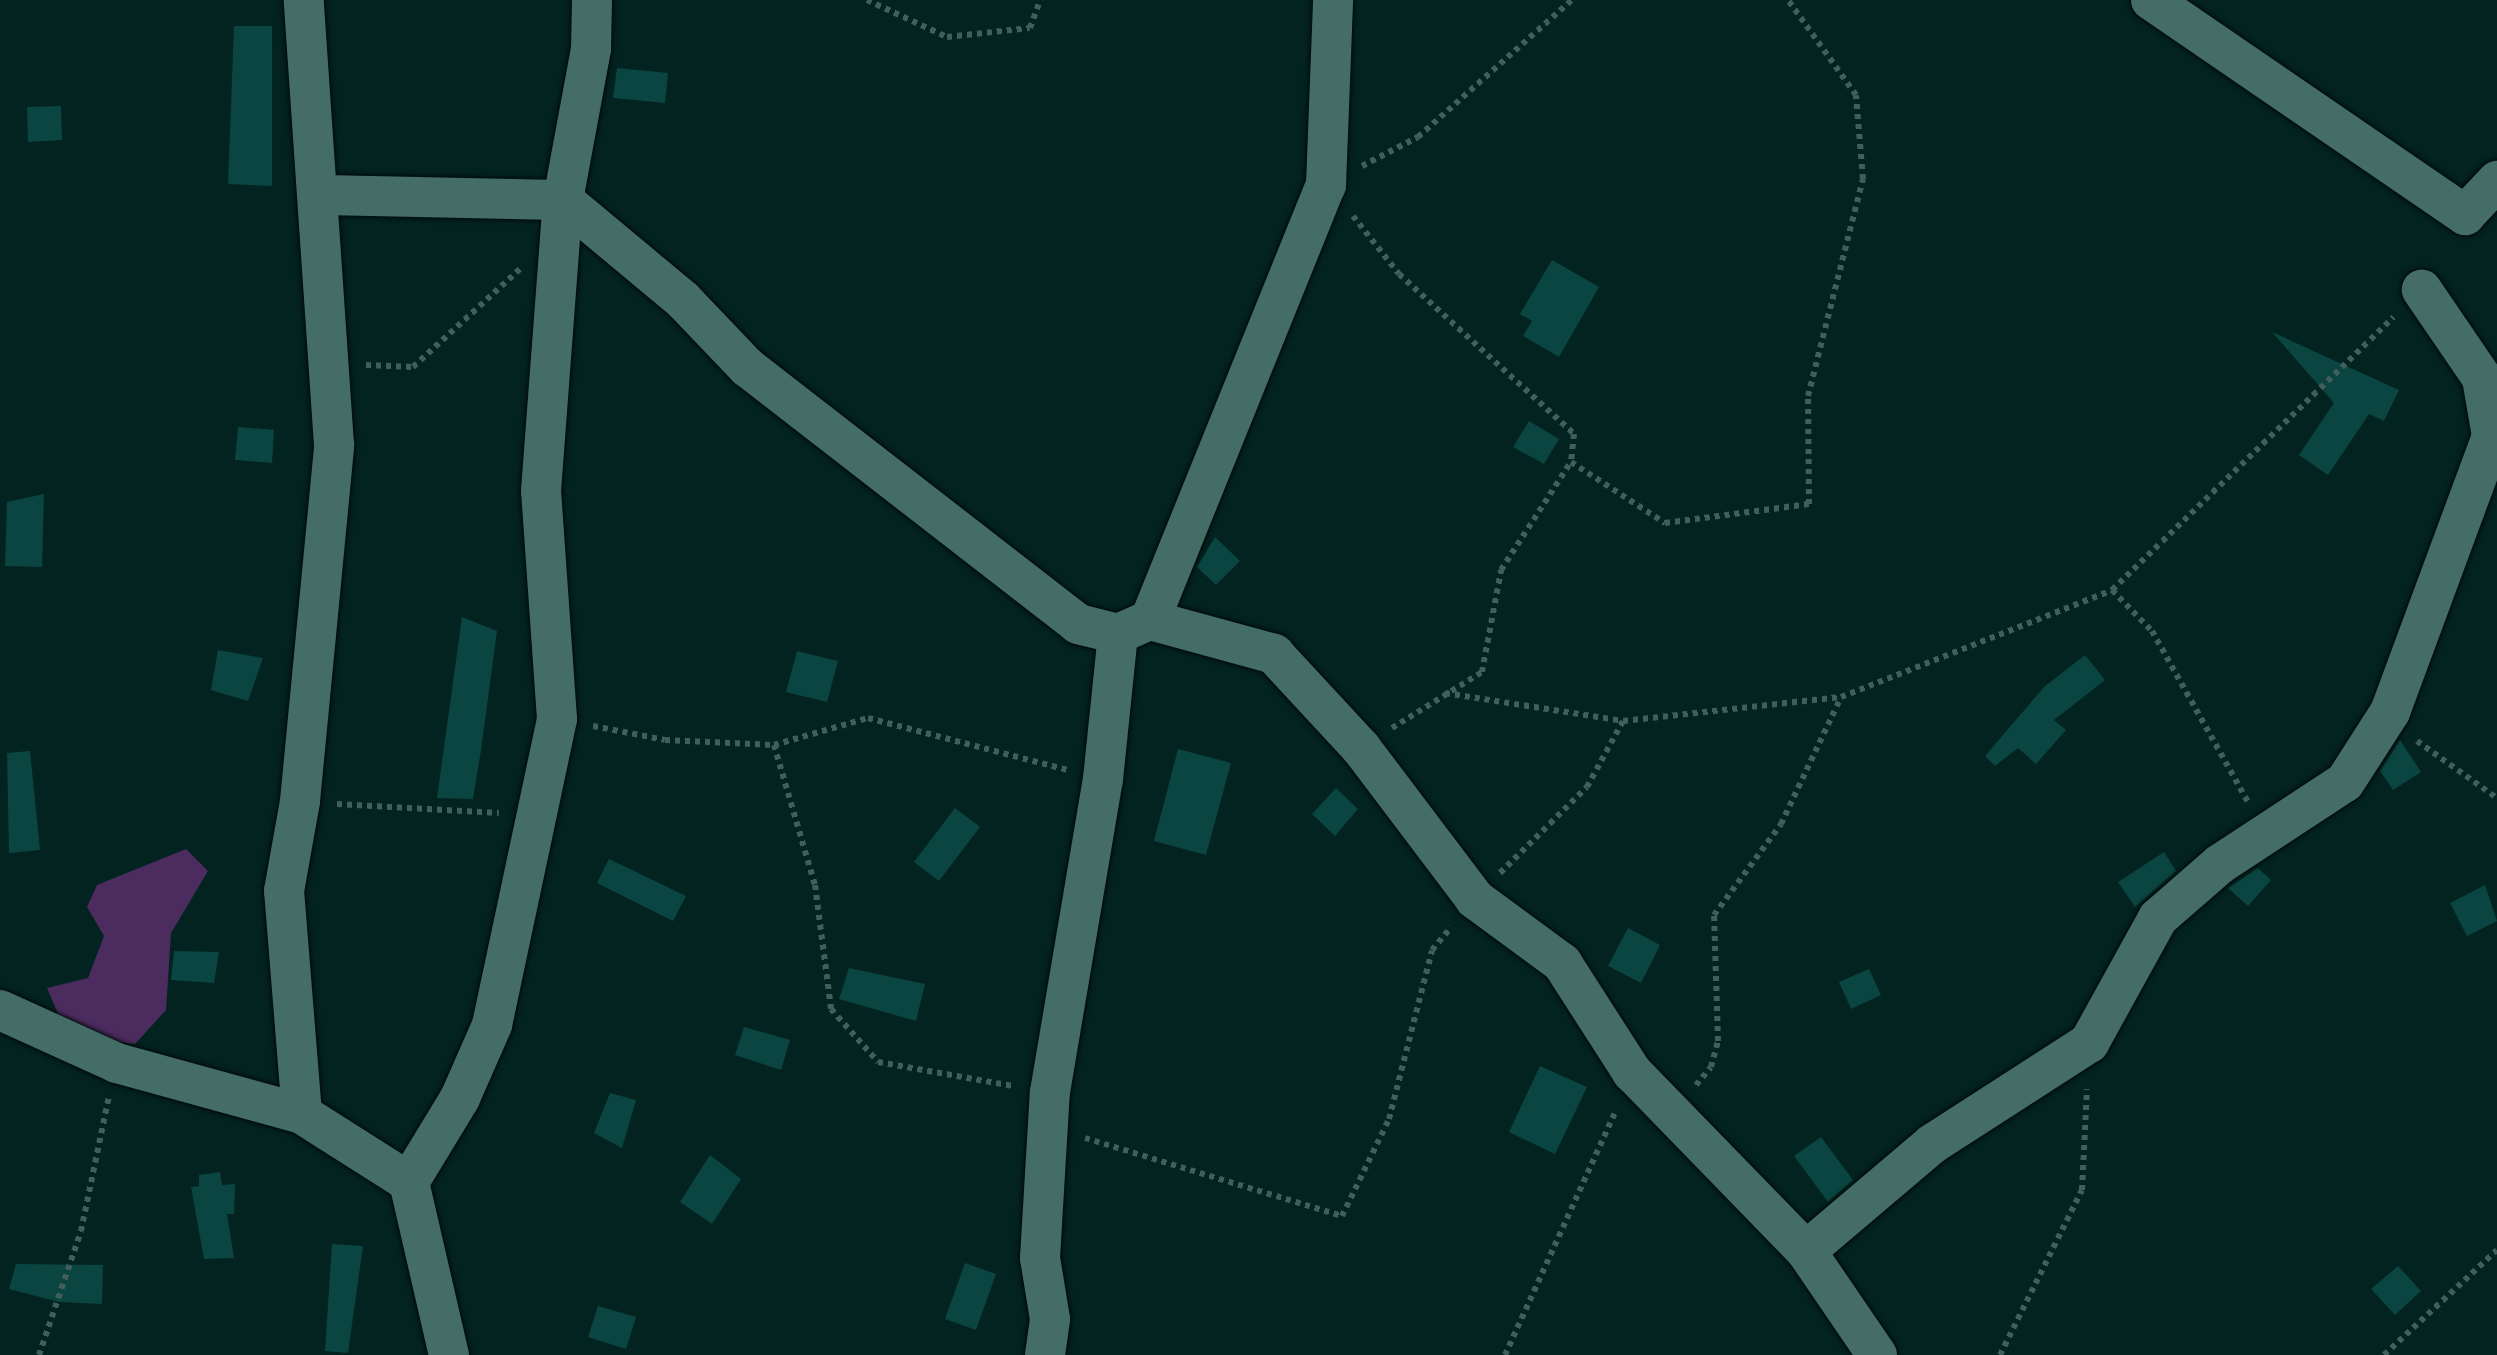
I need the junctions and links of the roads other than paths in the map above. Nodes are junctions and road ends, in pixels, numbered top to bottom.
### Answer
1 (304, 0) edge
2 (592, 0) edge
3 (1333, 0) edge
4 (2151, 0) edge
5 (2497, 180) edge
6 (320, 194) junction
7 (562, 215) junction
8 (2422, 290) road end
9 (1134, 627) junction
10 (0, 1010) edge
11 (302, 1114) junction
12 (409, 1182) junction
13 (1806, 1250) junction
14 (450, 1355) edge
15 (1046, 1355) edge
16 (1878, 1355) edge

1 - 6 street
2 - 7 street
3 - 9 street
4 - 5 street
6 - 7 street
6 - 11 street
7 - 9 street
7 - 12 street
8 - 13 street
9 - 13 street
9 - 15 street
10 - 11 street
11 - 12 street
12 - 14 street
13 - 16 street

